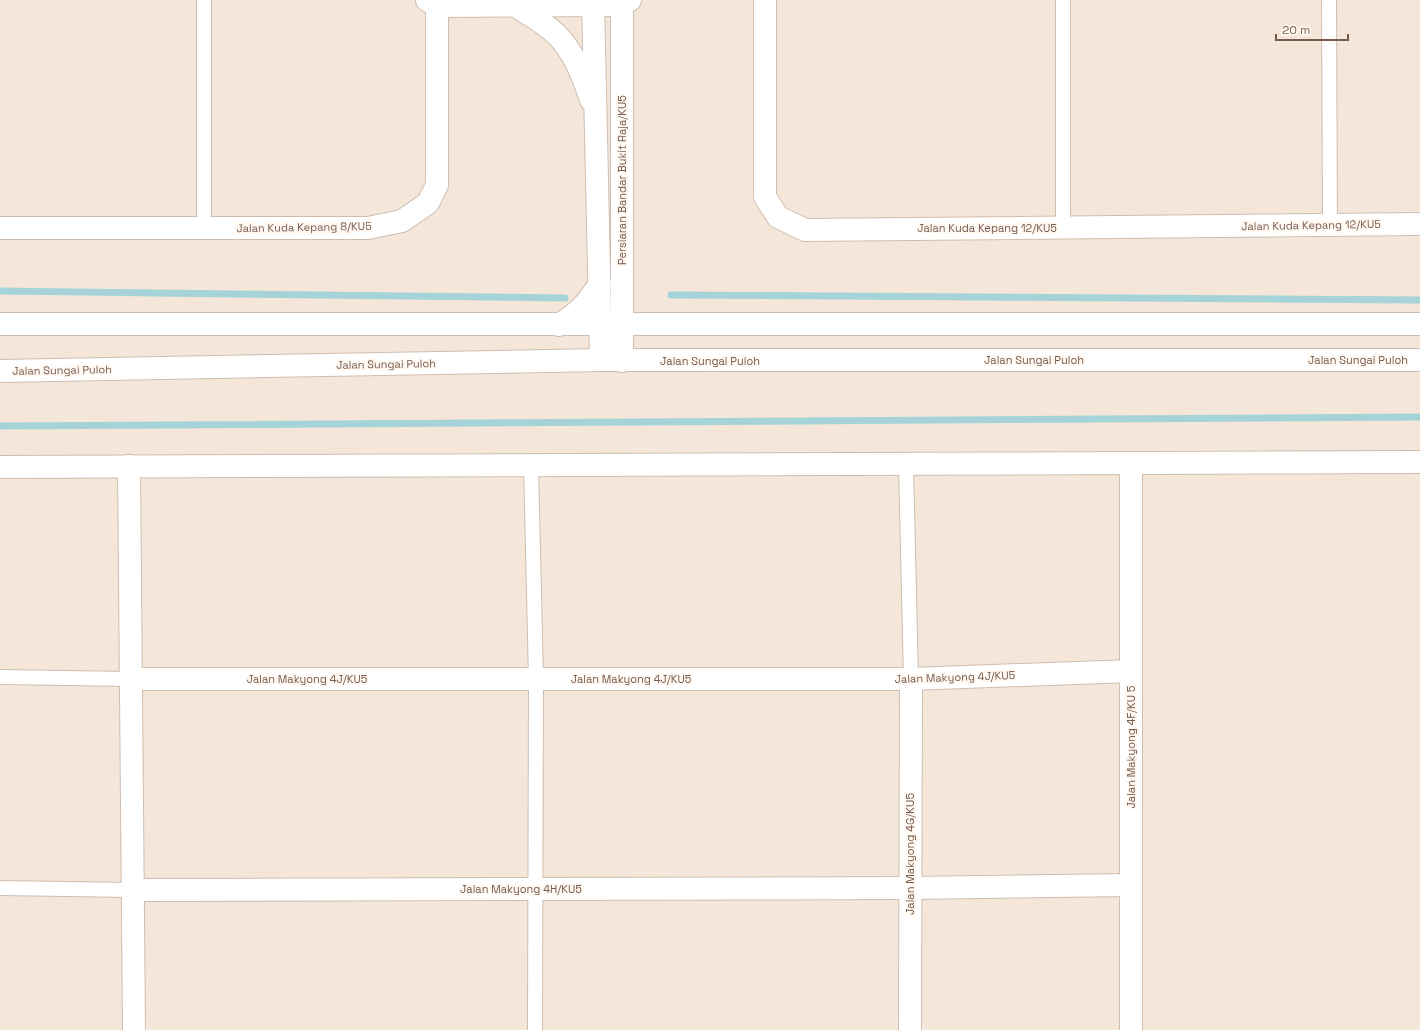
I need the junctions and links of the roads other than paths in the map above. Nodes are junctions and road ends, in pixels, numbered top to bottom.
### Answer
1 (204, 0) edge
2 (765, 0) edge
3 (1063, 0) edge
4 (1329, 0) edge
5 (434, 2) edge
6 (625, 2) edge
7 (514, 3) edge
8 (593, 3) edge
9 (596, 118) junction
10 (1420, 224) edge
11 (1330, 225) junction
12 (0, 228) edge
13 (204, 228) junction
14 (1063, 228) junction
15 (622, 280) junction
16 (600, 283) junction
17 (0, 324) edge
18 (1420, 324) edge
19 (559, 325) junction
20 (601, 325) junction
21 (622, 325) junction
22 (658, 325) junction
23 (612, 360) junction
24 (1420, 360) edge
25 (0, 371) edge
26 (1420, 462) edge
27 (906, 464) junction
28 (1131, 464) junction
29 (531, 465) junction
30 (129, 466) junction
31 (0, 467) edge
32 (1131, 671) junction
33 (0, 677) edge
34 (131, 679) junction
35 (536, 679) junction
36 (911, 679) junction
37 (1131, 885) junction
38 (0, 888) edge
39 (910, 888) junction
40 (534, 889) junction
41 (133, 890) junction
42 (134, 1030) edge
43 (535, 1030) edge
44 (910, 1030) edge
45 (1131, 1030) edge

1 - 13 lane
2 - 14 street, Jalan Kuda Kepang 12/KU5
3 - 14 lane
4 - 11 lane
5 - 7 street
5 - 13 street, Jalan Kuda Kepang 8/KU5
6 - 8 street
6 - 15 street, Persiaran Bandar Bukit Raja/KU5
7 - 8 street
7 - 9 street
8 - 9 street, Persiaran Bandar Bukit Raja/KU5
9 - 16 street, Persiaran Bandar Bukit Raja/KU5
10 - 11 street, Jalan Kuda Kepang 12/KU5
11 - 14 street, Jalan Kuda Kepang 12/KU5
12 - 13 street, Jalan Kuda Kepang 8/KU5
15 - 21 street, Persiaran Bandar Bukit Raja/KU5
15 - 22 street
16 - 19 street
16 - 20 street, Persiaran Bandar Bukit Raja/KU5
17 - 19 street
18 - 22 street
19 - 20 street
20 - 21 street
20 - 23 street, Persiaran Bandar Bukit Raja/KU5
21 - 22 street
21 - 23 street, Persiaran Bandar Bukit Raja/KU5
23 - 24 street, Jalan Sungai Puloh
23 - 25 street, Jalan Sungai Puloh
26 - 28 street
27 - 28 street
27 - 29 street
27 - 36 lane
28 - 32 street, Jalan Makyong 4F/KU 5
29 - 30 street
29 - 35 lane
30 - 31 street
30 - 34 street
32 - 36 street, Jalan Makyong 4J/KU5
32 - 37 street, Jalan Makyong 4F/KU 5
33 - 34 lane
34 - 35 street, Jalan Makyong 4J/KU5
34 - 41 street
35 - 36 street, Jalan Makyong 4J/KU5
35 - 40 lane
36 - 39 street, Jalan Makyong 4G/KU5
37 - 39 street, Jalan Makyong 4H/KU5
37 - 45 street, Jalan Makyong 4F/KU 5
38 - 41 lane
39 - 40 street, Jalan Makyong 4H/KU5
39 - 44 street, Jalan Makyong 4G/KU5
40 - 41 street, Jalan Makyong 4H/KU5
40 - 43 lane
41 - 42 street

